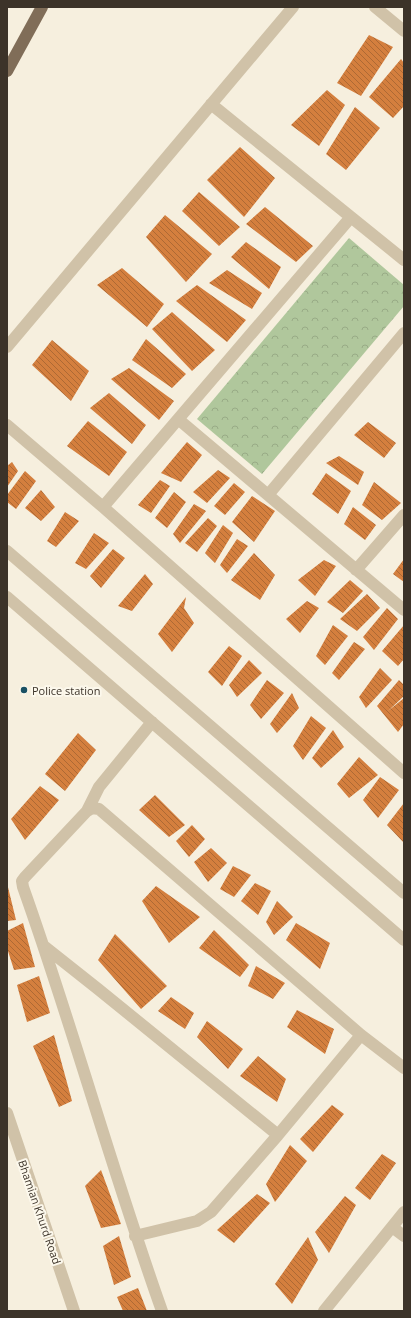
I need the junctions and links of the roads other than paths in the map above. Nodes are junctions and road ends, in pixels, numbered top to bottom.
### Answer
1 (42, 7) edge
2 (293, 7) edge
3 (375, 7) edge
4 (404, 31) edge
5 (7, 71) edge
6 (211, 104) junction
7 (351, 217) junction
8 (404, 260) edge
9 (404, 333) edge
10 (7, 347) edge
11 (178, 419) junction
12 (7, 425) edge
13 (268, 495) junction
14 (103, 508) junction
15 (404, 515) edge
16 (7, 552) edge
17 (356, 570) junction
18 (7, 597) edge
19 (404, 610) edge
20 (152, 722) junction
21 (404, 773) edge
22 (87, 811) junction
23 (404, 892) edge
24 (404, 940) edge
25 (44, 947) junction
26 (361, 1035) junction
27 (404, 1068) edge
28 (7, 1114) edge
29 (278, 1135) junction
30 (404, 1212) edge
31 (392, 1227) junction
32 (135, 1236) junction
33 (404, 1236) edge
34 (74, 1311) edge
35 (162, 1311) edge
36 (324, 1311) edge

1 - 5 main road
2 - 6 street
3 - 4 street
6 - 7 street
6 - 10 street
7 - 8 street
7 - 11 street
9 - 13 street
11 - 13 street
11 - 14 street
12 - 14 street
13 - 17 street
14 - 21 street
15 - 17 street
16 - 23 street
17 - 19 street
18 - 20 street
20 - 22 street
20 - 24 street
22 - 25 street
22 - 26 street
25 - 29 street
25 - 32 street
26 - 27 street
26 - 29 street
28 - 34 street, Bhamian Khurd Road
29 - 32 street
30 - 31 street
31 - 33 street
31 - 36 street
32 - 35 street

